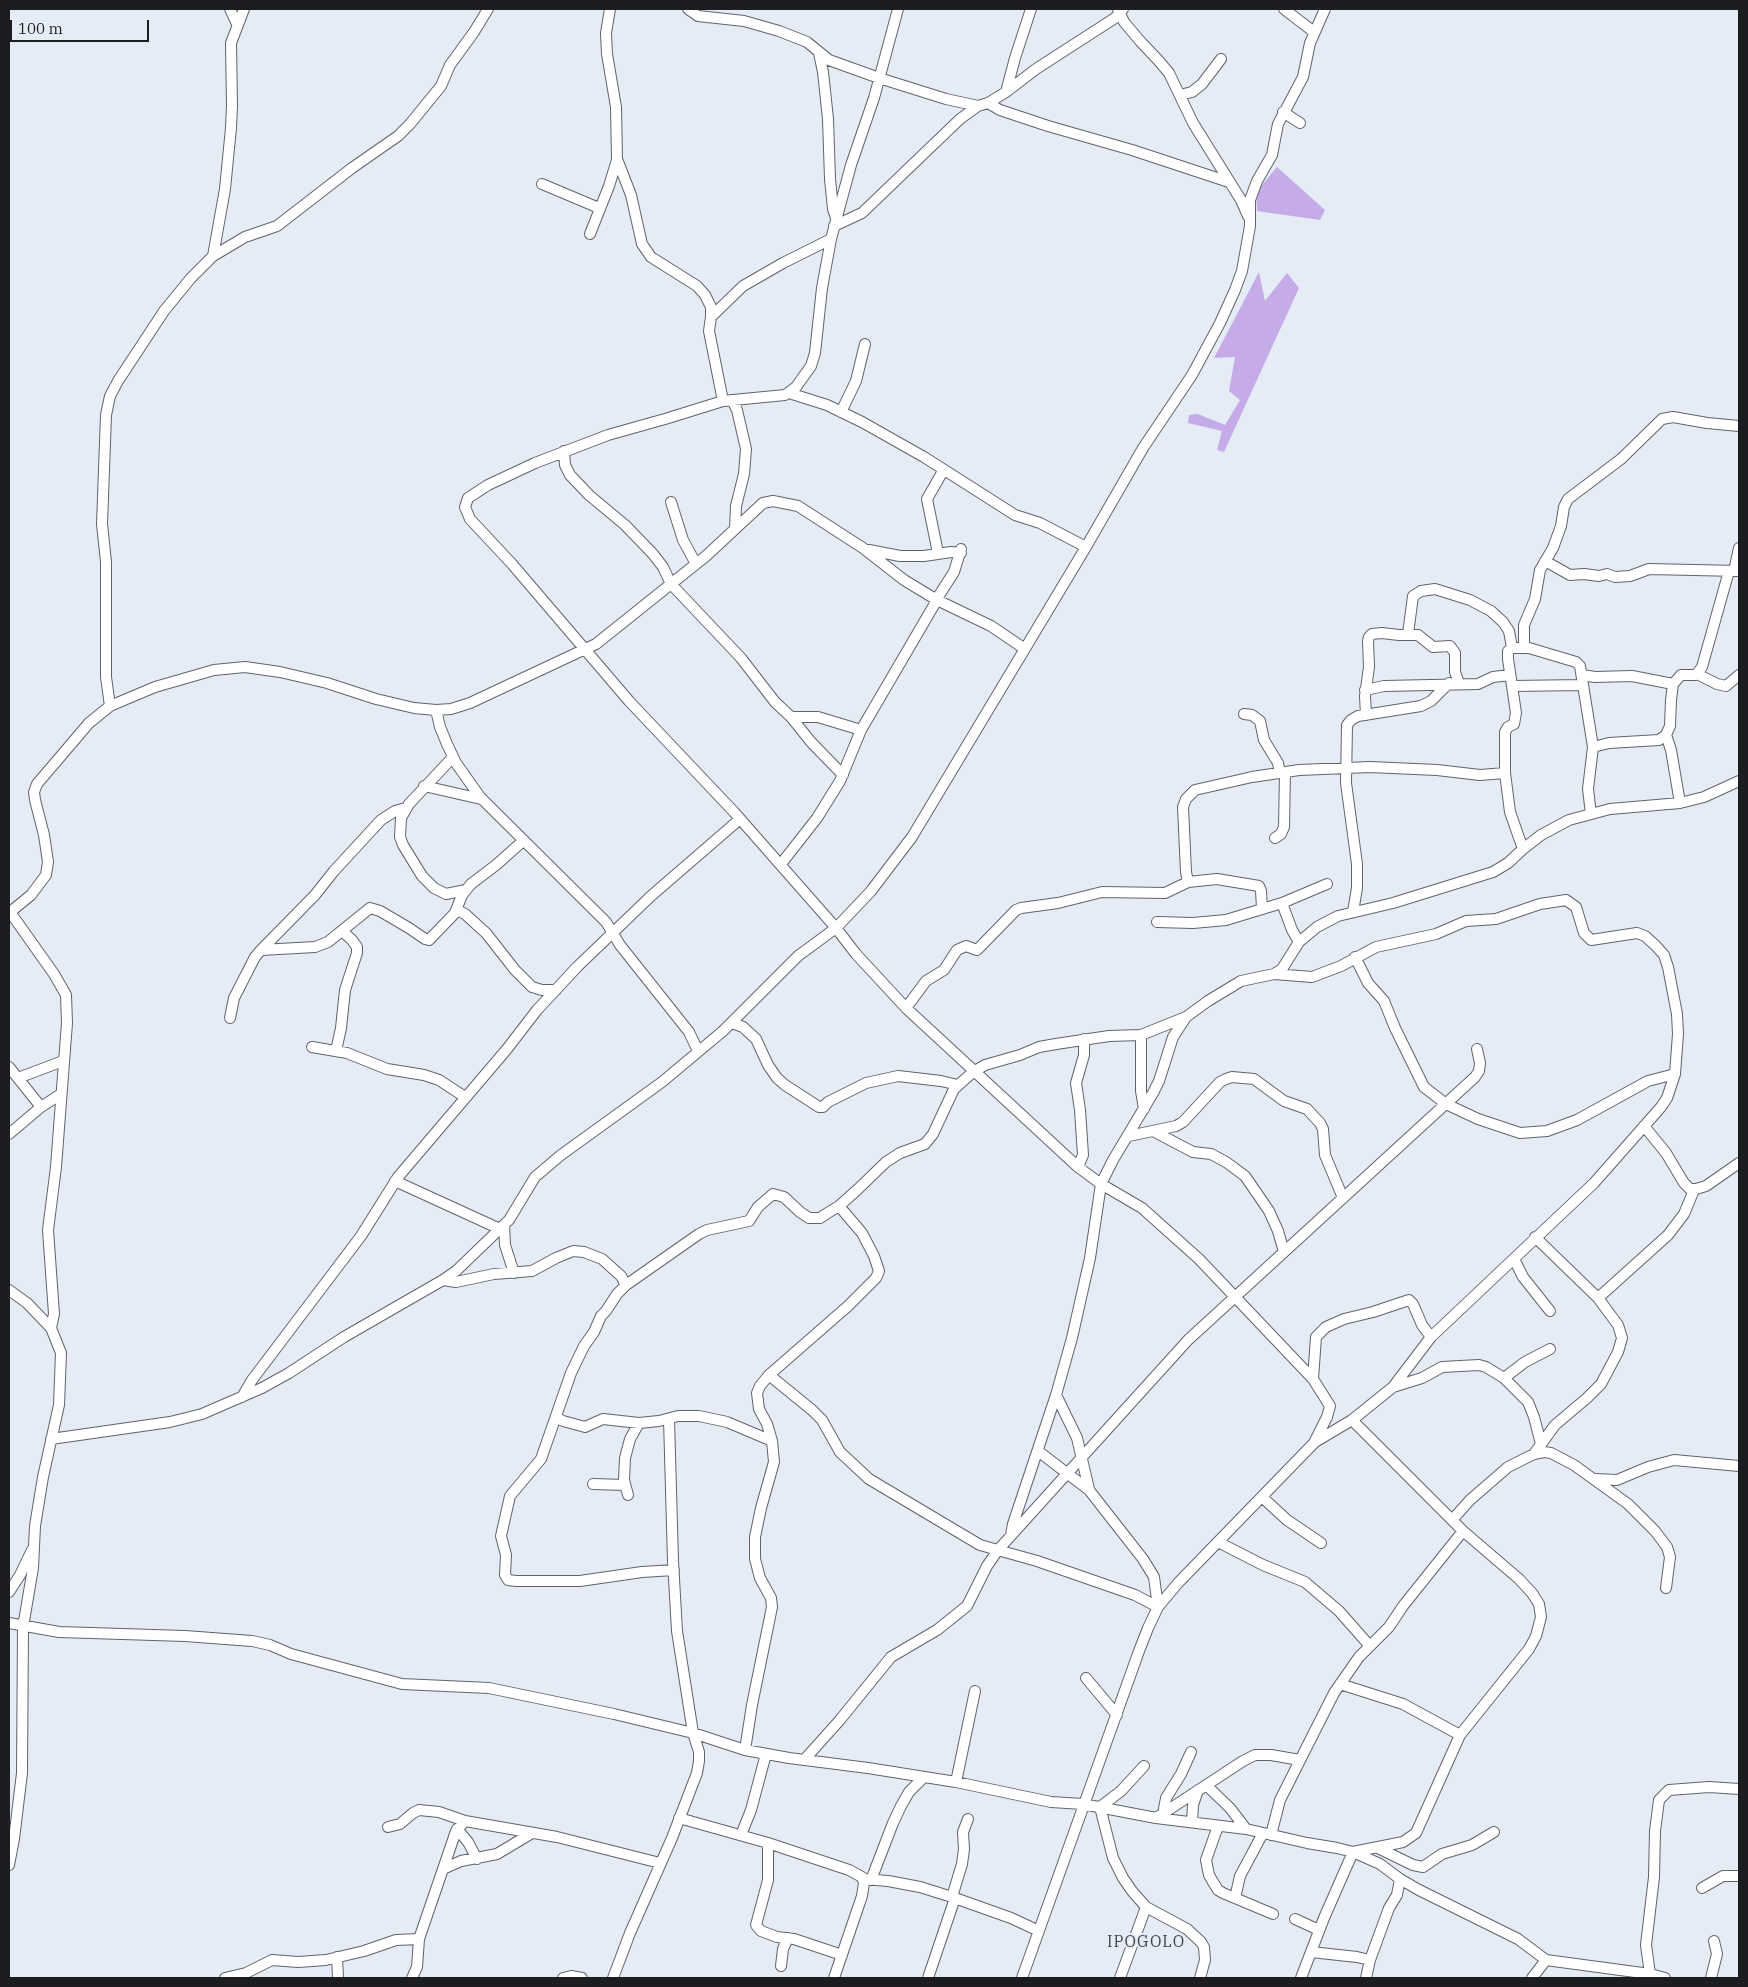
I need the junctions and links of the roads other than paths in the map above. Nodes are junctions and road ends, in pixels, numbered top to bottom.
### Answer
1 (230, 9) edge
2 (244, 9) edge
3 (488, 9) edge
4 (610, 9) edge
5 (688, 9) edge
6 (898, 9) edge
7 (1031, 9) edge
8 (1284, 9) edge
9 (1325, 9) edge
10 (1120, 10) edge
11 (237, 24) junction
12 (1314, 32) junction
13 (819, 53) junction
14 (1221, 58) dead end
15 (879, 78) junction
16 (1006, 92) junction
17 (1180, 95) junction
18 (983, 105) junction
19 (1283, 112) junction
20 (1300, 123) dead end
21 (617, 159) junction
22 (1229, 182) junction
23 (542, 184) dead end
24 (599, 208) junction
25 (1249, 218) junction
26 (835, 222) junction
27 (590, 234) dead end
28 (831, 239) junction
29 (213, 256) junction
30 (711, 317) junction
31 (865, 344) dead end
32 (789, 393) junction
33 (727, 400) junction
34 (841, 412) junction
35 (1739, 426) edge
36 (564, 451) junction
37 (943, 471) junction
38 (671, 502) dead end
39 (735, 529) junction
40 (1086, 547) junction
41 (863, 548) junction
42 (1739, 548) edge
43 (938, 553) junction
44 (1545, 561) junction
45 (696, 564) junction
46 (1734, 571) edge
47 (671, 584) junction
48 (937, 600) junction
49 (1408, 634) junction
50 (1524, 647) junction
51 (1512, 648) junction
52 (1025, 649) junction
53 (585, 650) junction
54 (1698, 674) junction
55 (1510, 675) junction
56 (1739, 675) edge
57 (1582, 680) junction
58 (1454, 683) junction
59 (1673, 684) junction
60 (1512, 686) junction
61 (1365, 690) junction
62 (110, 706) junction
63 (436, 710) junction
64 (1244, 714) dead end
65 (1366, 715) junction
66 (791, 717) junction
67 (861, 730) junction
68 (1666, 735) junction
69 (1593, 746) junction
70 (453, 757) junction
71 (1347, 769) junction
72 (1282, 772) junction
73 (1505, 773) junction
74 (843, 775) junction
75 (1739, 781) edge
76 (424, 786) junction
77 (481, 799) junction
78 (1680, 803) junction
79 (406, 808) junction
80 (1591, 814) junction
81 (740, 819) junction
82 (1274, 838) dead end
83 (523, 841) junction
84 (1522, 849) junction
85 (780, 864) junction
86 (1188, 882) junction
87 (1327, 884) dead end
88 (466, 890) junction
89 (1282, 904) junction
90 (1262, 908) junction
91 (457, 910) junction
92 (1353, 912) junction
93 (9, 913) edge
94 (1157, 922) dead end
95 (836, 928) junction
96 (342, 931) junction
97 (614, 934) junction
98 (1299, 942) junction
99 (261, 950) junction
100 (1355, 957) junction
101 (1274, 974) junction
102 (556, 990) junction
103 (906, 1008) junction
104 (1186, 1017) junction
105 (230, 1018) dead end
106 (732, 1022) junction
107 (1141, 1035) junction
108 (1084, 1039) junction
109 (312, 1047) dead end
110 (1477, 1050) dead end
111 (336, 1051) junction
112 (698, 1051) junction
113 (64, 1061) junction
114 (9, 1067) edge
115 (974, 1072) junction
116 (1674, 1074) junction
117 (18, 1078) junction
118 (958, 1086) junction
119 (61, 1094) junction
120 (465, 1097) junction
121 (1446, 1104) junction
122 (41, 1107) junction
123 (1144, 1109) junction
124 (1644, 1126) junction
125 (1153, 1131) junction
126 (9, 1134) edge
127 (1129, 1136) junction
128 (1739, 1162) edge
129 (1078, 1167) junction
130 (395, 1181) junction
131 (1101, 1184) junction
132 (1694, 1190) junction
133 (1343, 1198) junction
134 (839, 1206) junction
135 (502, 1227) junction
136 (1535, 1237) junction
137 (1284, 1252) junction
138 (1514, 1259) junction
139 (514, 1273) junction
140 (443, 1280) junction
141 (626, 1285) junction
142 (9, 1290) edge
143 (1236, 1297) junction
144 (1598, 1298) junction
145 (1550, 1311) dead end
146 (51, 1328) junction
147 (1431, 1337) junction
148 (1550, 1349) dead end
149 (769, 1375) junction
150 (1504, 1378) junction
151 (1313, 1379) junction
152 (1392, 1387) junction
153 (1056, 1395) junction
154 (242, 1397) junction
155 (556, 1418) junction
156 (669, 1419) junction
157 (1352, 1420) junction
158 (639, 1423) junction
159 (51, 1439) junction
160 (772, 1441) junction
161 (1314, 1442) junction
162 (1541, 1444) junction
163 (1038, 1451) junction
164 (1534, 1454) junction
165 (1081, 1456) junction
166 (1739, 1466) edge
167 (1067, 1473) junction
168 (1594, 1479) junction
169 (593, 1484) dead end
170 (1089, 1490) junction
171 (1262, 1497) junction
172 (1453, 1519) junction
173 (1463, 1531) junction
174 (1010, 1535) junction
175 (1218, 1542) junction
176 (1321, 1543) dead end
177 (34, 1546) junction
178 (998, 1550) junction
179 (674, 1570) junction
180 (1666, 1588) dead end
181 (9, 1592) edge
182 (1158, 1607) junction
183 (9, 1624) edge
184 (23, 1627) junction
185 (1369, 1645) junction
186 (1086, 1678) dead end
187 (1340, 1684) junction
188 (975, 1691) dead end
189 (1117, 1715) junction
190 (693, 1733) junction
191 (1460, 1735) junction
192 (745, 1750) junction
193 (1191, 1752) dead end
194 (766, 1754) junction
195 (804, 1760) junction
196 (1300, 1760) junction
197 (1144, 1766) dead end
198 (924, 1777) junction
199 (956, 1782) junction
200 (1202, 1787) junction
201 (1739, 1789) edge
202 (1083, 1804) junction
203 (1100, 1807) junction
204 (1159, 1816) junction
205 (679, 1818) junction
206 (968, 1819) dead end
207 (465, 1821) junction
208 (1192, 1822) junction
209 (1218, 1826) junction
210 (388, 1827) dead end
211 (457, 1829) junction
212 (1246, 1829) junction
213 (532, 1832) junction
214 (1494, 1832) dead end
215 (1267, 1834) junction
216 (741, 1835) junction
217 (768, 1843) junction
218 (1378, 1848) junction
219 (1353, 1852) junction
220 (477, 1859) junction
221 (660, 1863) junction
222 (9, 1865) edge
223 (443, 1869) junction
224 (1739, 1876) edge
225 (1400, 1879) junction
226 (868, 1880) junction
227 (1702, 1888) dead end
228 (954, 1897) junction
229 (1235, 1898) junction
230 (1146, 1907) junction
231 (1273, 1914) dead end
232 (1295, 1919) dead end
233 (1319, 1930) junction
234 (1039, 1931) junction
235 (788, 1938) junction
236 (419, 1939) junction
237 (1714, 1941) dead end
238 (1311, 1952) junction
239 (842, 1955) junction
240 (337, 1957) junction
241 (1370, 1960) junction
242 (1546, 1960) junction
243 (781, 1966) dead end
244 (257, 1973) edge
245 (1650, 1974) junction
246 (225, 1978) edge
247 (338, 1978) edge
248 (412, 1978) edge
249 (562, 1978) edge
250 (582, 1978) edge
251 (613, 1978) edge
252 (834, 1978) edge
253 (928, 1978) edge
254 (1022, 1978) edge
255 (1120, 1978) edge
256 (1200, 1978) edge
257 (1301, 1978) edge
258 (1366, 1978) edge
259 (1532, 1978) edge
260 (1665, 1978) edge
261 (1711, 1978) edge

1 - 11 street
2 - 11 street
3 - 29 street
4 - 21 street
5 - 13 street
6 - 15 street
7 - 16 street
8 - 12 street
9 - 12 street
10 - 16 street
10 - 17 street
11 - 29 street
12 - 19 street
13 - 15 street
13 - 26 street
14 - 17 street
15 - 18 street
15 - 26 street
16 - 18 street
17 - 22 street
18 - 22 street
18 - 26 street
19 - 20 street
19 - 25 street
21 - 24 street
21 - 30 street
22 - 25 street
23 - 24 street
24 - 27 street
25 - 40 street
26 - 28 street
28 - 30 street
28 - 32 street
29 - 62 street
30 - 33 street
31 - 34 street
32 - 33 street
32 - 34 street
33 - 36 street
33 - 39 street
34 - 37 street
35 - 44 street
36 - 47 street
36 - 53 street
37 - 40 street
37 - 43 street
38 - 45 street
39 - 41 street
39 - 45 street
40 - 52 street
41 - 43 street
41 - 48 street
42 - 46 street
43 - 48 street
44 - 46 street
44 - 50 street
45 - 47 street
46 - 54 street
47 - 53 street
47 - 66 street
48 - 52 street
48 - 67 street
49 - 51 street
49 - 58 street
49 - 61 street
50 - 51 street
50 - 57 street
51 - 55 street
52 - 95 street
53 - 63 street
53 - 81 street
54 - 56 street
54 - 59 street
55 - 58 street
55 - 60 street
57 - 59 street
57 - 60 street
57 - 69 street
58 - 61 street
58 - 65 street
59 - 68 street
60 - 73 street
61 - 65 street
62 - 63 street
62 - 93 street
63 - 70 street
64 - 72 street
65 - 71 street
66 - 67 street
66 - 74 street
67 - 74 street
68 - 69 street
68 - 78 street
69 - 80 street
70 - 76 street
70 - 77 street
71 - 72 street
71 - 73 street
71 - 92 street
72 - 82 street
72 - 86 street
73 - 84 street
74 - 85 street
75 - 78 street
76 - 77 street
76 - 79 street
77 - 83 street
78 - 80 street
79 - 88 street
79 - 99 street
80 - 84 street
81 - 85 street
81 - 97 street
83 - 88 street
83 - 97 street
84 - 92 street
85 - 95 street
86 - 90 street
86 - 103 street
87 - 89 street
88 - 91 street
89 - 90 street
89 - 98 street
90 - 94 street
91 - 96 street
91 - 102 street
92 - 98 street
93 - 113 street
95 - 103 street
95 - 106 street
96 - 99 street
96 - 111 street
97 - 102 street
97 - 112 street
98 - 101 street
99 - 105 street
100 - 101 street
100 - 116 street
100 - 121 street
101 - 104 street
102 - 120 street
103 - 115 street
104 - 107 street
104 - 123 street
106 - 112 street
106 - 118 street
107 - 108 street
107 - 123 street
108 - 115 street
108 - 129 street
109 - 111 street
110 - 121 street
111 - 120 street
112 - 135 street
113 - 117 street
113 - 119 street
114 - 117 street
115 - 118 street
115 - 129 street
116 - 121 street
116 - 124 street
117 - 122 street
118 - 134 street
119 - 122 street
119 - 146 street
120 - 130 street
121 - 133 street
122 - 126 street
123 - 127 street
124 - 132 street
124 - 136 street
125 - 127 street
125 - 133 street
125 - 137 street
127 - 131 street
128 - 132 street
129 - 131 street
130 - 135 street
130 - 154 street
131 - 143 street
131 - 153 street
132 - 144 street
133 - 137 street
134 - 141 street
134 - 149 street
135 - 139 street
135 - 140 street
136 - 138 street
136 - 144 street
137 - 143 street
138 - 145 street
138 - 147 street
139 - 140 street
139 - 141 street
140 - 154 street
141 - 155 street
142 - 146 street
143 - 151 street
143 - 165 street
144 - 162 street
146 - 159 street
147 - 151 street
147 - 152 street
148 - 150 street
149 - 160 street
149 - 178 street
150 - 152 street
150 - 162 street
151 - 161 street
152 - 157 street
153 - 163 street
153 - 165 street
154 - 159 street
155 - 158 street
155 - 179 street
156 - 158 street
156 - 160 street
156 - 179 street
157 - 161 street
157 - 172 street
158 - 169 street
159 - 177 street
160 - 192 street
161 - 171 street
162 - 164 street
163 - 167 street
163 - 174 street
164 - 168 street
164 - 172 street
165 - 167 street
165 - 170 street
166 - 168 street
167 - 170 street
167 - 174 street
168 - 180 street
170 - 182 street
171 - 175 street
171 - 176 street
172 - 173 street
173 - 185 street
173 - 191 street
174 - 178 street
175 - 182 street
175 - 185 street
177 - 181 street
177 - 184 street
178 - 182 street
178 - 195 street
179 - 190 street
182 - 189 street
183 - 184 street
184 - 190 street
184 - 222 street
185 - 187 street
186 - 189 street
187 - 191 street
187 - 196 street
188 - 199 street
189 - 202 street
190 - 192 street
190 - 205 street
191 - 218 street
192 - 194 street
193 - 204 street
194 - 195 street
194 - 216 street
195 - 198 street
196 - 200 street
196 - 215 street
197 - 203 street
198 - 199 street
198 - 226 street
199 - 202 street
200 - 204 street
200 - 208 street
200 - 212 street
201 - 245 street
202 - 203 street
202 - 234 street
203 - 204 street
203 - 230 street
204 - 208 street
205 - 216 street
205 - 221 street
206 - 228 street
207 - 210 street
207 - 211 street
207 - 213 street
208 - 209 street
209 - 212 street
209 - 229 street
211 - 220 street
211 - 223 street
212 - 215 street
213 - 220 street
213 - 221 street
214 - 218 street
215 - 219 street
215 - 229 street
216 - 217 street
217 - 226 street
217 - 235 street
218 - 219 street
219 - 225 street
219 - 233 street
220 - 223 street
221 - 251 street
223 - 236 street
224 - 227 street
225 - 241 street
225 - 242 street
226 - 228 street
226 - 239 street
228 - 234 street
228 - 253 street
229 - 231 street
230 - 255 street
230 - 256 street
232 - 233 street
233 - 238 street
234 - 254 street
235 - 239 street
235 - 243 street
236 - 240 street
236 - 248 street
237 - 261 street
238 - 241 street
238 - 257 street
239 - 252 street
240 - 244 street
240 - 247 street
241 - 258 street
242 - 245 street
242 - 259 street
244 - 246 street
245 - 260 street
249 - 250 street

